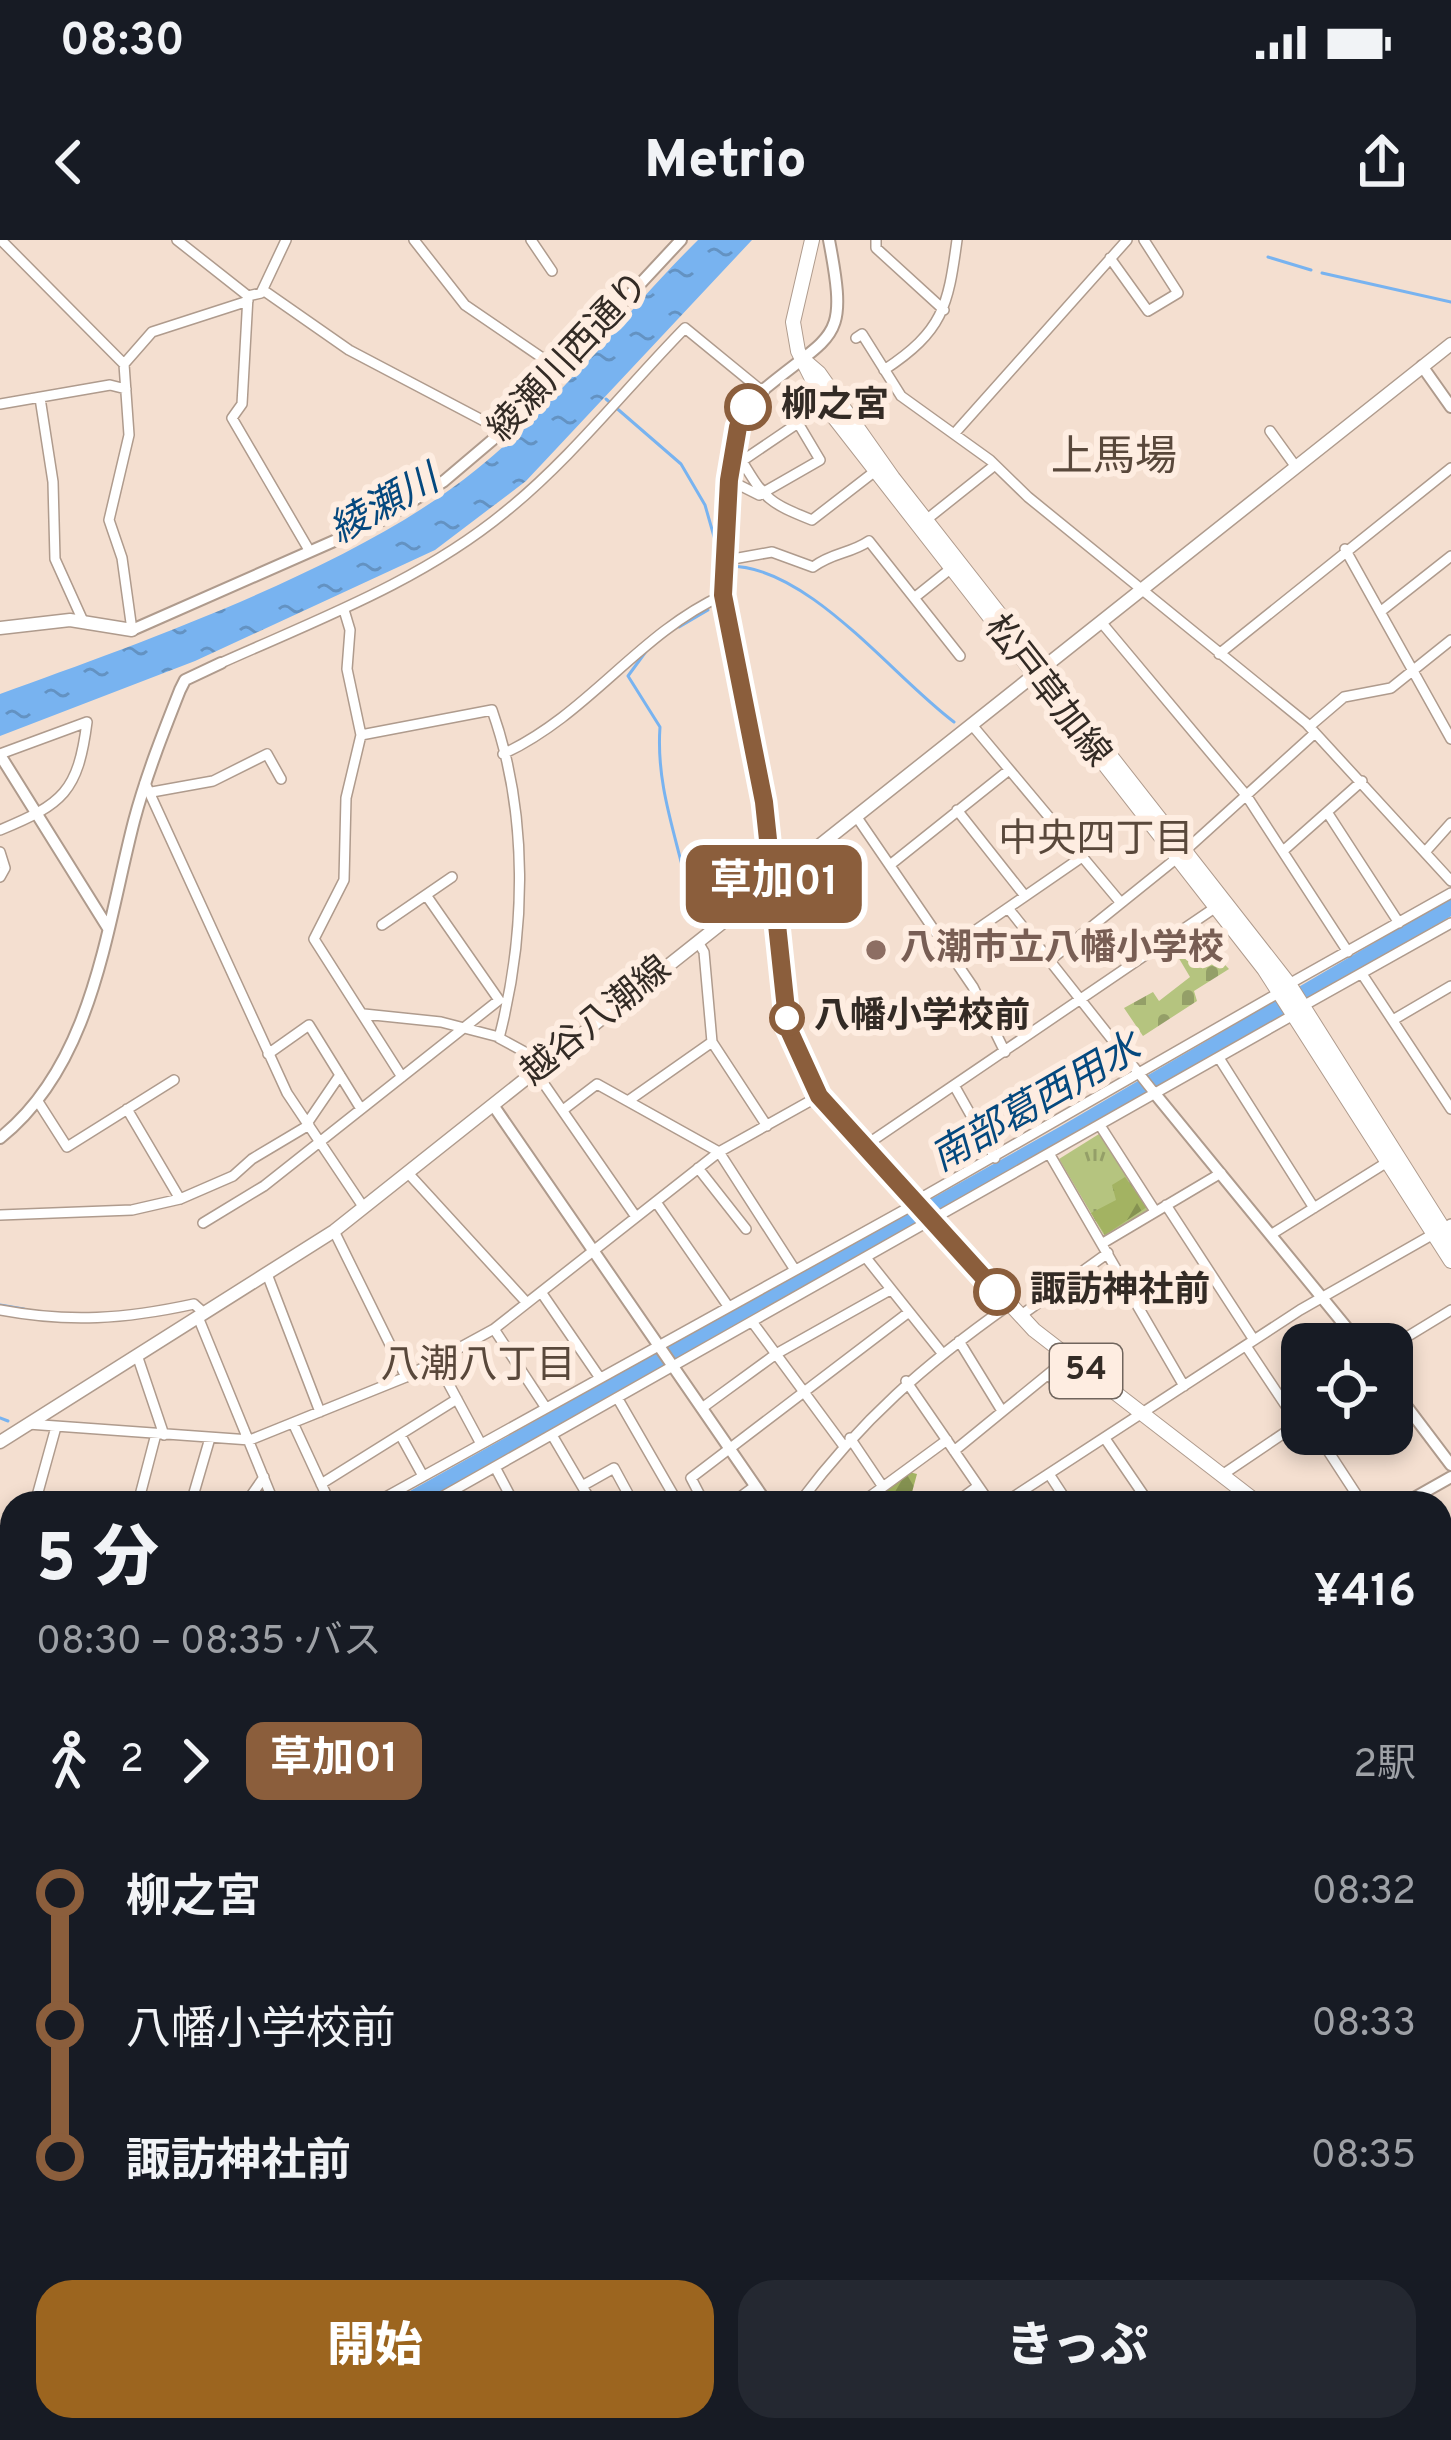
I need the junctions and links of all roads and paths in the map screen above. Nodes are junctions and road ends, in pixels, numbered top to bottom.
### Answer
1 (1, 240) edge
2 (177, 240) edge
3 (268, 240) edge
4 (286, 240) edge
5 (414, 240) edge
6 (531, 240) edge
7 (681, 240) edge
8 (812, 240) edge
9 (829, 240) edge
10 (876, 240) edge
11 (957, 240) edge
12 (1127, 240) edge
13 (1144, 240) edge
14 (280, 252) junction
15 (1110, 258) junction
16 (552, 271) dead end
17 (263, 290) junction
18 (248, 298) junction
19 (944, 310) junction
20 (856, 338) dead end
21 (1451, 344) edge
22 (805, 361) junction
23 (124, 364) junction
24 (1423, 367) junction
25 (560, 370) junction
26 (884, 370) junction
27 (127, 389) junction
28 (762, 391) junction
29 (40, 398) junction
30 (0, 404) edge
31 (1451, 407) edge
32 (1270, 430) dead end
33 (503, 431) junction
34 (954, 434) junction
35 (995, 466) junction
36 (1296, 467) junction
37 (1451, 468) edge
38 (874, 472) junction
39 (729, 480) junction
40 (759, 495) junction
41 (926, 520) junction
42 (309, 550) junction
43 (1345, 550) junction
44 (1451, 556) edge
45 (722, 561) junction
46 (950, 569) junction
47 (1143, 589) junction
48 (723, 595) junction
49 (914, 598) junction
50 (344, 610) junction
51 (1380, 612) junction
52 (83, 621) junction
53 (1101, 622) junction
54 (0, 628) edge
55 (132, 630) junction
56 (1451, 640) edge
57 (1219, 654) junction
58 (960, 656) dead end
59 (221, 662) joint
60 (1412, 670) junction
61 (1038, 673) junction
62 (972, 725) junction
63 (1312, 730) junction
64 (361, 735) junction
65 (1451, 739) edge
66 (503, 754) junction
67 (0, 755) edge
68 (1009, 770) junction
69 (280, 778) dead end
70 (1362, 781) junction
71 (148, 787) junction
72 (1246, 795) junction
73 (958, 810) junction
74 (1327, 812) junction
75 (37, 815) junction
76 (856, 816) junction
77 (1451, 823) edge
78 (0, 830) edge
79 (1283, 851) junction
80 (1426, 851) junction
81 (0, 852) edge
82 (1181, 855) junction
83 (1082, 857) junction
84 (890, 865) junction
85 (452, 877) dead end
86 (0, 878) edge
87 (1451, 880) edge
88 (773, 881) junction
89 (1451, 893) edge
90 (426, 895) junction
91 (1025, 896) junction
92 (1121, 903) junction
93 (1216, 907) junction
94 (1008, 908) junction
95 (1399, 923) junction
96 (1451, 923) edge
97 (382, 925) dead end
98 (108, 928) junction
99 (698, 942) junction
100 (947, 950) junction
101 (1348, 952) junction
102 (1049, 962) junction
103 (1362, 974) junction
104 (1451, 986) edge
105 (1284, 988) junction
106 (1082, 1003) junction
107 (1299, 1010) junction
108 (364, 1014) junction
109 (1393, 1020) junction
110 (464, 1026) junction
111 (499, 1036) junction
112 (712, 1042) junction
113 (1005, 1052) junction
114 (268, 1054) junction
115 (1219, 1058) junction
116 (540, 1067) junction
117 (1139, 1074) junction
118 (340, 1075) junction
119 (402, 1077) junction
120 (174, 1080) dead end
121 (955, 1087) junction
122 (1156, 1095) junction
123 (819, 1096) junction
124 (37, 1100) junction
125 (627, 1101) junction
126 (493, 1105) junction
127 (127, 1109) junction
128 (361, 1109) junction
129 (1451, 1109) edge
130 (563, 1111) junction
131 (309, 1124) junction
132 (767, 1126) junction
133 (1101, 1127) junction
134 (0, 1138) edge
135 (321, 1142) junction
136 (863, 1148) junction
137 (719, 1152) junction
138 (1051, 1155) junction
139 (995, 1158) junction
140 (1389, 1161) junction
141 (698, 1168) junction
142 (1221, 1172) junction
143 (408, 1173) junction
144 (180, 1198) junction
145 (656, 1202) junction
146 (915, 1204) junction
147 (364, 1208) junction
148 (1160, 1208) junction
149 (1314, 1208) junction
150 (0, 1215) edge
151 (636, 1217) junction
152 (931, 1221) junction
153 (203, 1223) dead end
154 (746, 1229) dead end
155 (334, 1231) junction
156 (1445, 1232) edge
157 (1272, 1234) junction
158 (1106, 1248) junction
159 (593, 1251) junction
160 (867, 1259) junction
161 (1451, 1261) edge
162 (795, 1270) junction
163 (267, 1274) junction
164 (890, 1290) junction
165 (541, 1292) junction
166 (1323, 1297) junction
167 (527, 1303) junction
168 (728, 1306) junction
169 (0, 1310) edge
170 (1014, 1310) junction
171 (1451, 1310) edge
172 (909, 1312) junction
173 (201, 1315) junction
174 (753, 1323) junction
175 (1343, 1323) edge
176 (494, 1329) junction
177 (1413, 1333) edge
178 (959, 1341) junction
179 (1250, 1343) junction
180 (658, 1345) junction
181 (942, 1353) junction
182 (776, 1354) junction
183 (137, 1355) junction
184 (1068, 1358) junction
185 (439, 1364) junction
186 (673, 1367) junction
187 (1049, 1374) junction
188 (406, 1377) junction
189 (600, 1378) junction
190 (906, 1381) junction
191 (1184, 1386) junction
192 (805, 1392) junction
193 (1281, 1392) edge
194 (1063, 1394) dead end
195 (457, 1399) junction
196 (618, 1399) junction
197 (546, 1408) junction
198 (702, 1408) junction
199 (320, 1412) junction
200 (1001, 1412) junction
201 (1143, 1414) junction
202 (1413, 1415) edge
203 (293, 1423) junction
204 (28, 1424) junction
205 (56, 1427) junction
206 (160, 1434) junction
207 (552, 1435) junction
208 (1281, 1435) edge
209 (401, 1436) junction
210 (210, 1438) junction
211 (250, 1440) junction
212 (946, 1440) junction
213 (1106, 1440) junction
214 (846, 1441) junction
215 (0, 1442) edge
216 (481, 1444) junction
217 (730, 1449) junction
218 (954, 1450) junction
219 (1331, 1455) edge
220 (1451, 1465) edge
221 (495, 1467) junction
222 (1225, 1473) junction
223 (1049, 1474) junction
224 (423, 1476) junction
225 (264, 1477) junction
226 (321, 1484) junction
227 (582, 1486) junction
228 (755, 1486) junction
229 (978, 1486) junction
230 (883, 1487) junction
231 (38, 1491) edge
232 (142, 1491) edge
233 (195, 1491) edge
234 (254, 1491) edge
235 (269, 1491) edge
236 (324, 1491) edge
237 (396, 1491) edge
238 (452, 1491) edge
239 (508, 1491) edge
240 (585, 1491) edge
241 (626, 1491) edge
242 (671, 1491) edge
243 (698, 1491) edge
244 (748, 1491) edge
245 (759, 1491) edge
246 (808, 1491) edge
247 (878, 1491) edge
248 (971, 1491) edge
249 (982, 1491) edge
250 (1023, 1491) edge
251 (1060, 1491) edge
252 (1141, 1491) edge
253 (1245, 1491) edge
254 (1354, 1491) edge

1 - 23 street
2 - 18 street
3 - 14 street
4 - 14 street
5 - 25 street
6 - 16 street
7 - 25 street, 綾瀬川西通り
8 - 22 main road, 松戸草加線
9 - 22 street
10 - 19 street
11 - 19 street
12 - 15 street
13 - 15 street
14 - 17 street
15 - 34 street
17 - 18 street
17 - 33 street
18 - 23 street
18 - 42 street
19 - 26 street
20 - 26 street
21 - 24 main road, 越谷八潮線
22 - 28 street
22 - 38 main road, 松戸草加線
22 - 41 main road, 松戸草加線
23 - 27 street
24 - 31 street
24 - 36 main road, 越谷八潮線
25 - 33 street, 綾瀬川西通り
26 - 34 street
27 - 29 street
27 - 55 street
28 - 39 main road, 54
28 - 50 street
29 - 30 street
29 - 52 street
32 - 36 street
33 - 42 street, 綾瀬川西通り
34 - 35 street
35 - 41 street
35 - 47 street
36 - 47 main road, 越谷八潮線
37 - 43 street
38 - 40 street
38 - 46 main road, 松戸草加線
39 - 40 street
39 - 45 main road, 54
40 - 40 street
41 - 61 main road, 松戸草加線
42 - 55 street, 綾瀬川西通り
43 - 51 street
43 - 57 street
44 - 51 street
45 - 48 main road, 54
45 - 49 street
46 - 49 street
46 - 61 main road, 松戸草加線
47 - 53 main road, 越谷八潮線
47 - 57 street
48 - 66 street
48 - 88 main road, 54
49 - 58 street
50 - 59 street
50 - 64 street
51 - 60 street
52 - 54 main road
52 - 55 main road
53 - 61 main road, 越谷八潮線
53 - 72 street
56 - 60 street
57 - 63 street
59 - 71 street
60 - 63 street
60 - 65 street
61 - 62 main road, 越谷八潮線
61 - 82 main road, 松戸草加線
62 - 68 street
62 - 76 main road, 越谷八潮線
63 - 70 street
63 - 72 street
64 - 66 street
64 - 108 street
66 - 111 street
67 - 75 street
67 - 75 street
68 - 73 street
68 - 83 street
69 - 71 street
70 - 74 street
70 - 80 street
71 - 98 street
71 - 114 street
72 - 79 street
72 - 82 street
73 - 84 street
73 - 91 street
74 - 79 street
74 - 95 street
75 - 78 street
75 - 98 street
76 - 84 street
76 - 88 main road, 越谷八潮線
77 - 80 street
79 - 101 street
80 - 87 street
81 - 86 street
82 - 92 street
82 - 93 main road, 松戸草加線
82 - 105 main road, 松戸草加線
83 - 91 street
83 - 92 street
84 - 100 street
85 - 90 street
88 - 99 main road, 越谷八潮線
88 - 123 main road, 54
89 - 95 street
90 - 97 street
90 - 110 street
91 - 94 street
92 - 102 street
93 - 105 main road, 松戸草加線
93 - 106 street
94 - 100 street
94 - 102 street
95 - 101 street
96 - 103 street
98 - 124 street
99 - 112 street
99 - 116 main road, 越谷八潮線
100 - 113 street
101 - 105 street
102 - 106 street
103 - 107 street
103 - 109 street
104 - 109 street
105 - 107 main road, 松戸草加線
105 - 117 street
106 - 113 street
106 - 117 street
107 - 115 street
107 - 140 main road, 松戸草加線
107 - 156 main road, 松戸草加線
108 - 110 street
108 - 119 street
109 - 129 street
110 - 111 street
110 - 119 street
111 - 116 street
112 - 125 street
112 - 132 street
113 - 121 street
114 - 118 street
114 - 131 street
115 - 122 street
115 - 149 street
116 - 126 main road, 越谷八潮線
116 - 130 street
117 - 122 street
117 - 139 street
118 - 128 street
118 - 131 street
119 - 128 street
120 - 127 street
121 - 136 street
121 - 139 street
122 - 133 street
122 - 142 street
123 - 132 street
123 - 136 main road, 54
124 - 127 street
124 - 134 street
125 - 130 street
125 - 137 street
126 - 143 main road, 越谷八潮線
126 - 159 street
127 - 144 street
128 - 135 street
130 - 151 street
131 - 135 street
131 - 144 street
132 - 137 street
133 - 138 street
133 - 148 street
135 - 147 street
135 - 153 street
136 - 146 main road, 54
137 - 141 street
137 - 162 street
138 - 152 street
138 - 158 street
139 - 146 street
140 - 149 street
140 - 156 main road, 松戸草加線
141 - 145 street
141 - 154 street
142 - 148 street
142 - 157 street
143 - 147 main road, 越谷八潮線
143 - 167 street
144 - 150 street
145 - 151 street
145 - 168 street
146 - 152 main road, 54
146 - 162 street
147 - 155 main road, 越谷八潮線
148 - 158 street
148 - 179 street
149 - 157 street
151 - 159 street
152 - 160 street
152 - 170 main road, 54
155 - 163 main road, 越谷八潮線
155 - 188 street
156 - 161 main road, 松戸草加線
156 - 166 street
157 - 166 street
158 - 170 street
158 - 191 street
159 - 165 street
159 - 180 street
160 - 164 street
160 - 174 street
162 - 168 street
163 - 173 main road, 越谷八潮線
163 - 199 street
164 - 172 street
164 - 182 street
165 - 167 street
165 - 189 street
166 - 175 street
166 - 179 street
167 - 176 street
168 - 180 street
169 - 173 street
170 - 178 street
170 - 184 main road, 54
171 - 177 street
172 - 181 street
172 - 192 street
173 - 183 main road, 越谷八潮線
173 - 211 street
174 - 182 street
174 - 186 street
176 - 185 street
176 - 197 street
178 - 181 street
178 - 200 street
179 - 191 street
179 - 193 street
180 - 186 street
180 - 189 street
181 - 190 street
182 - 192 street
182 - 198 street
183 - 204 main road, 越谷八潮線
183 - 206 street
184 - 187 street
184 - 201 main road, 54
185 - 188 street
185 - 195 street
186 - 196 street
186 - 198 street
187 - 194 street
187 - 200 street
188 - 199 street
189 - 197 street
190 - 212 street
190 - 214 street
191 - 201 street
192 - 214 street
192 - 217 street
195 - 209 street
195 - 216 street
196 - 207 street
196 - 242 street
197 - 216 street
198 - 217 street
199 - 203 street
200 - 218 street
201 - 213 street
201 - 222 main road, 54
202 - 220 street
203 - 211 street
203 - 226 street
204 - 205 street
204 - 215 main road, 越谷八潮線
205 - 206 street
205 - 231 street
206 - 210 street
206 - 232 street
207 - 221 street
207 - 227 street
208 - 222 street
209 - 224 street
209 - 226 street
210 - 211 street
210 - 233 street
211 - 225 street
212 - 218 street
212 - 230 street
213 - 223 street
213 - 252 street
214 - 230 street
214 - 246 street
216 - 224 street
217 - 228 street
217 - 243 street
218 - 229 street
219 - 254 street
221 - 238 street
221 - 239 street
222 - 253 main road, 54
223 - 250 street
223 - 251 street
224 - 237 street
225 - 234 street
225 - 235 street
226 - 236 street
227 - 240 street
227 - 241 street
228 - 244 street
228 - 245 street
229 - 248 street
229 - 249 street
230 - 247 street

